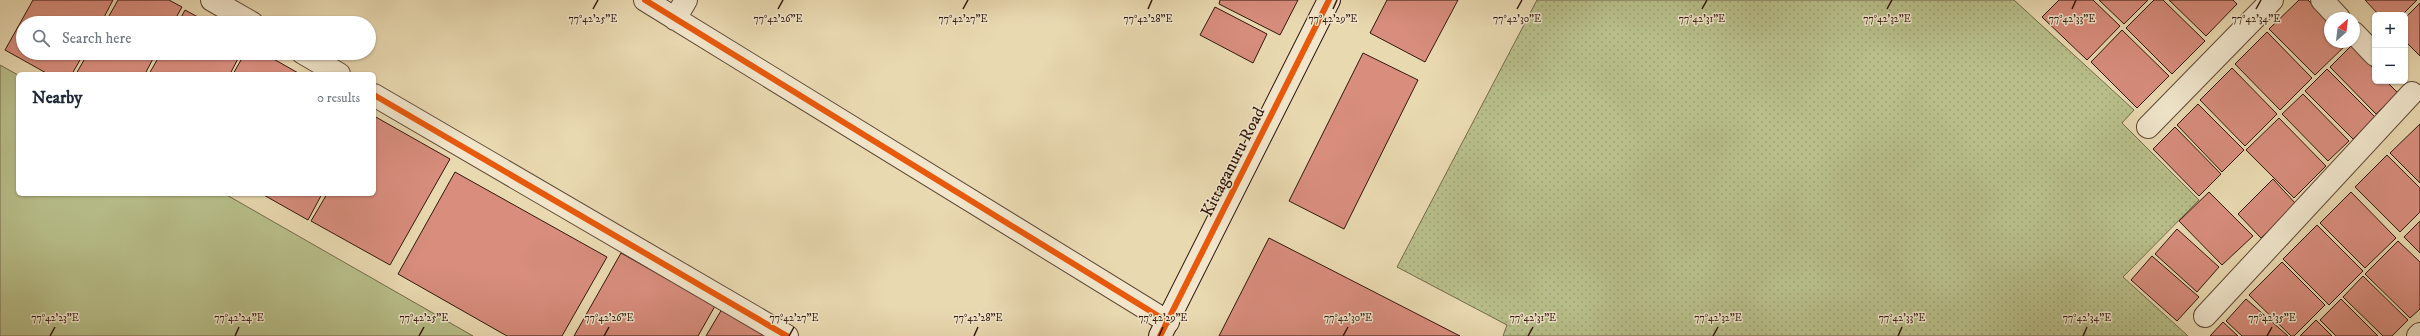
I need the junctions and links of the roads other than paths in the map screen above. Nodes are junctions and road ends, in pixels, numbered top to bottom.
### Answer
1 (212, 0) edge
2 (645, 0) edge
3 (686, 0) edge
4 (1330, 0) edge
5 (2272, 0) edge
6 (2322, 0) edge
7 (2333, 12) edge
8 (240, 16) edge
9 (675, 19) junction
10 (2360, 39) edge
11 (2372, 52) edge
12 (315, 60) edge
13 (336, 72) edge
14 (2411, 91) edge
15 (376, 96) edge
16 (2148, 127) dead end
17 (2205, 316) dead end
18 (1164, 329) edge
19 (2420, 334) edge
20 (787, 336) edge
21 (2418, 336) edge

1 - 8 street
2 - 9 street
3 - 9 street
4 - 18 street, Kittaganuru Road
5 - 16 street
6 - 7 street
9 - 18 street
10 - 11 street
12 - 13 street
14 - 17 street
15 - 20 street
19 - 21 street

